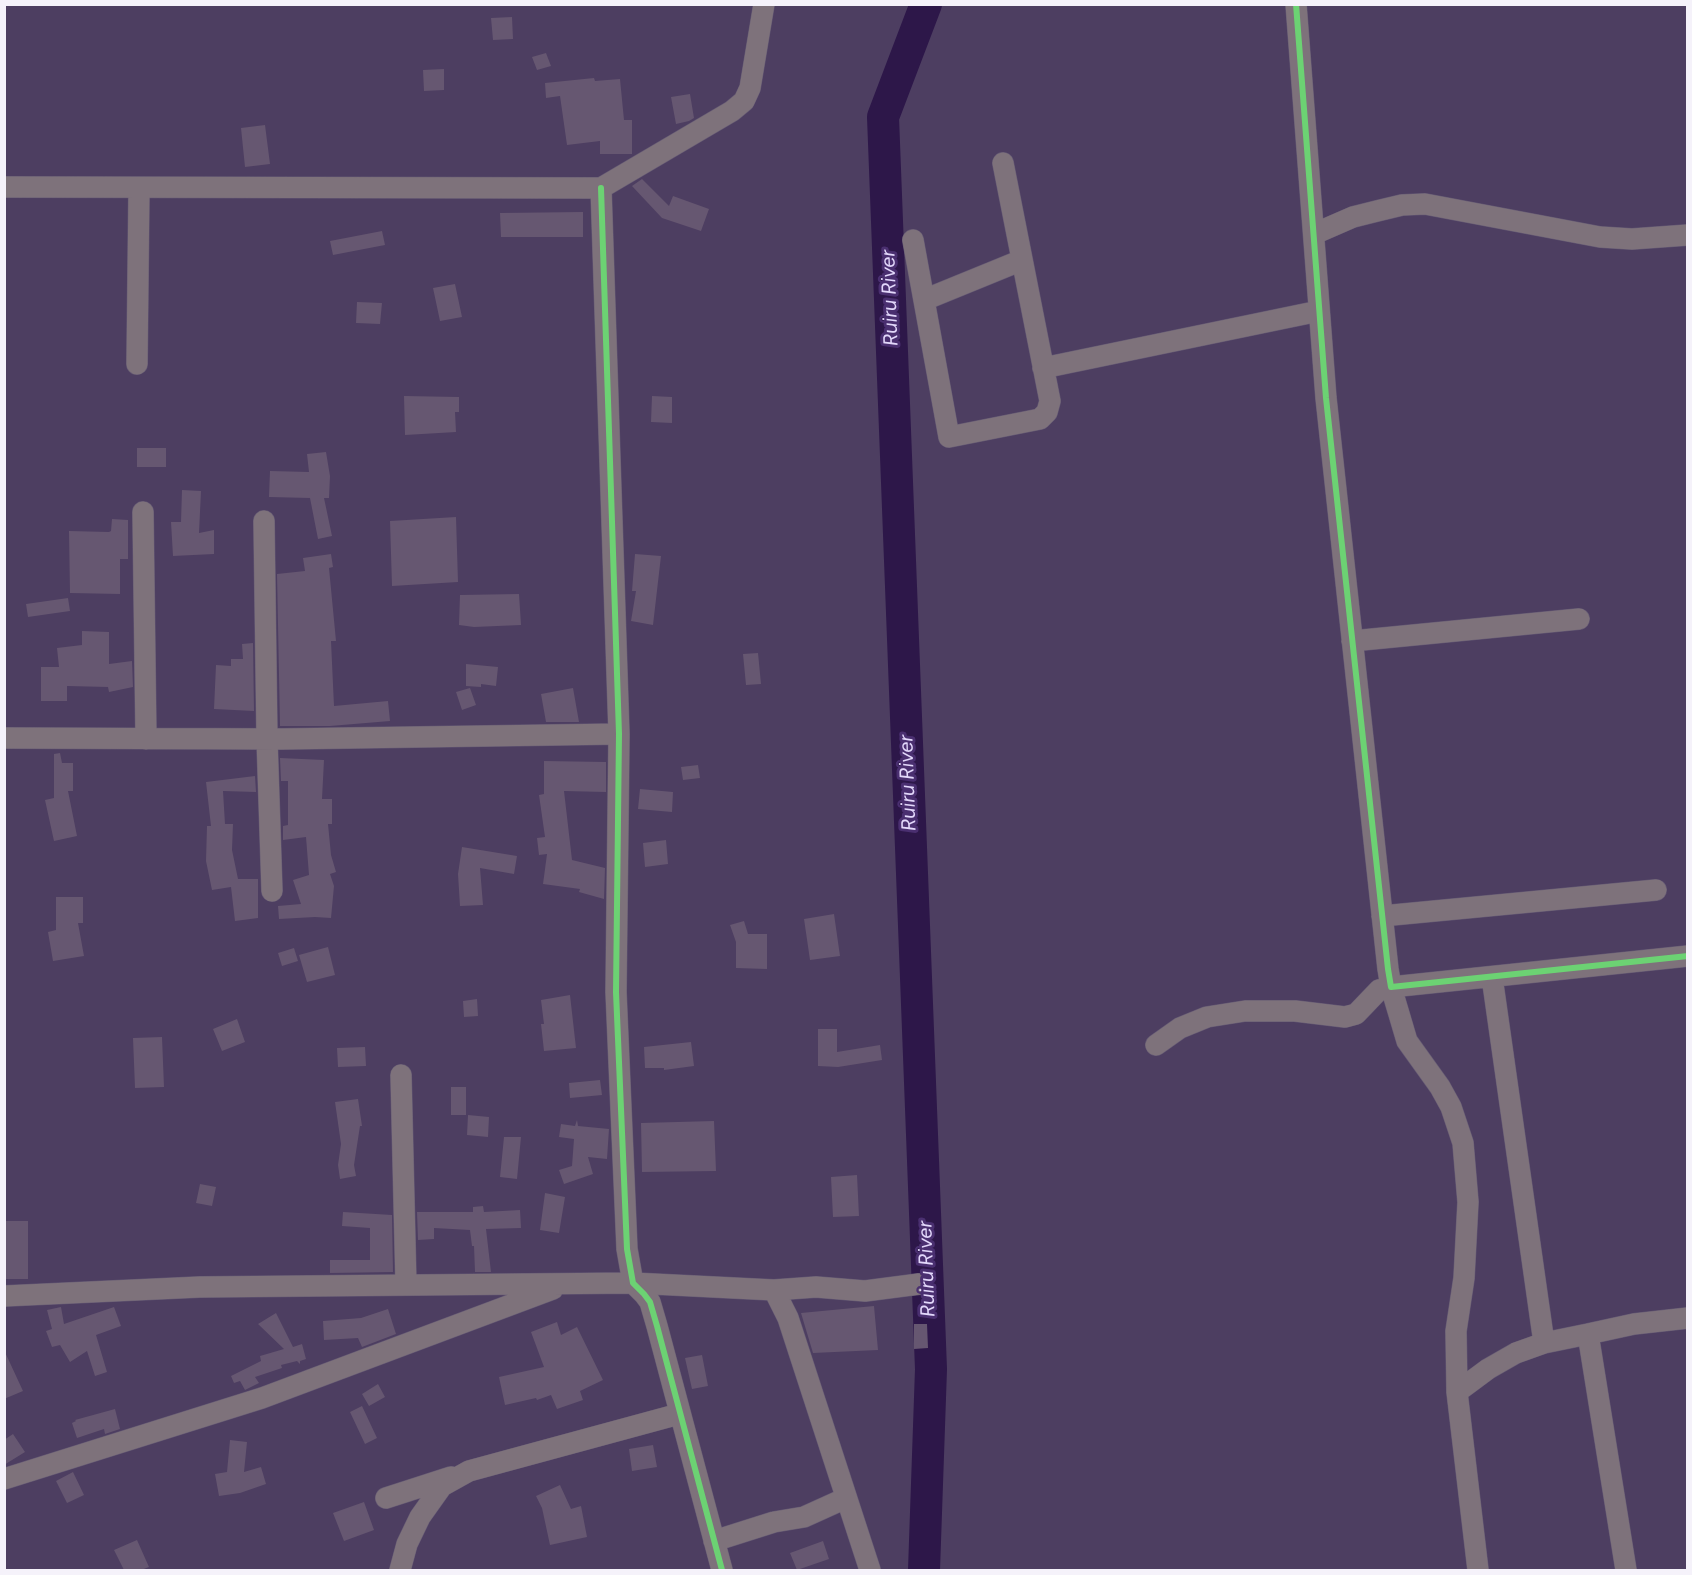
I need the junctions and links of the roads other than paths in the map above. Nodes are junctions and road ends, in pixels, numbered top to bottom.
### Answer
1 (764, 4) edge
2 (1296, 4) edge
3 (1003, 163) dead end
4 (4, 187) edge
5 (139, 188) junction
6 (601, 189) junction
7 (1314, 234) junction
8 (1688, 235) edge
9 (913, 240) dead end
10 (1022, 260) junction
11 (924, 300) junction
12 (1320, 311) junction
13 (137, 364) dead end
14 (1043, 368) junction
15 (143, 512) dead end
16 (264, 521) dead end
17 (1579, 620) dead end
18 (1353, 641) junction
19 (619, 734) junction
20 (4, 738) edge
21 (146, 739) junction
22 (267, 739) junction
23 (1656, 890) dead end
24 (272, 891) dead end
25 (1382, 916) junction
26 (1688, 956) edge
27 (1492, 977) junction
28 (1391, 987) junction
29 (1156, 1045) dead end
30 (401, 1075) dead end
31 (633, 1283) junction
32 (568, 1284) junction
33 (919, 1284) dead end
34 (406, 1285) junction
35 (774, 1290) junction
36 (4, 1296) edge
37 (1688, 1318) edge
38 (1588, 1334) junction
39 (1544, 1343) junction
40 (1457, 1392) junction
41 (679, 1414) junction
42 (469, 1471) junction
43 (4, 1479) edge
44 (386, 1498) dead end
45 (846, 1498) junction
46 (714, 1541) junction
47 (400, 1570) edge
48 (722, 1570) edge
49 (870, 1570) edge
50 (1478, 1570) edge
51 (1626, 1570) edge

1 - 6 street
2 - 7 street
3 - 10 street
4 - 5 street
5 - 6 street
5 - 13 street
6 - 19 street
7 - 8 street
7 - 12 street
9 - 11 street
10 - 11 street
10 - 14 street
11 - 14 street
12 - 14 street
12 - 18 street
15 - 21 street
16 - 22 street
17 - 18 street
18 - 25 street
19 - 22 street
19 - 31 street
20 - 21 street
21 - 22 street
22 - 24 street
23 - 25 street
25 - 28 street
26 - 27 street
27 - 28 street
27 - 39 street
28 - 29 street
28 - 40 street
30 - 34 street
31 - 32 street
31 - 35 street
31 - 41 street
32 - 34 street
32 - 43 street
33 - 35 street
34 - 36 street
35 - 45 street
37 - 38 street
38 - 39 street
38 - 51 street
39 - 40 street
40 - 50 street
41 - 42 street
41 - 46 street
42 - 44 street
42 - 47 street
45 - 46 street
45 - 49 street
46 - 48 street

